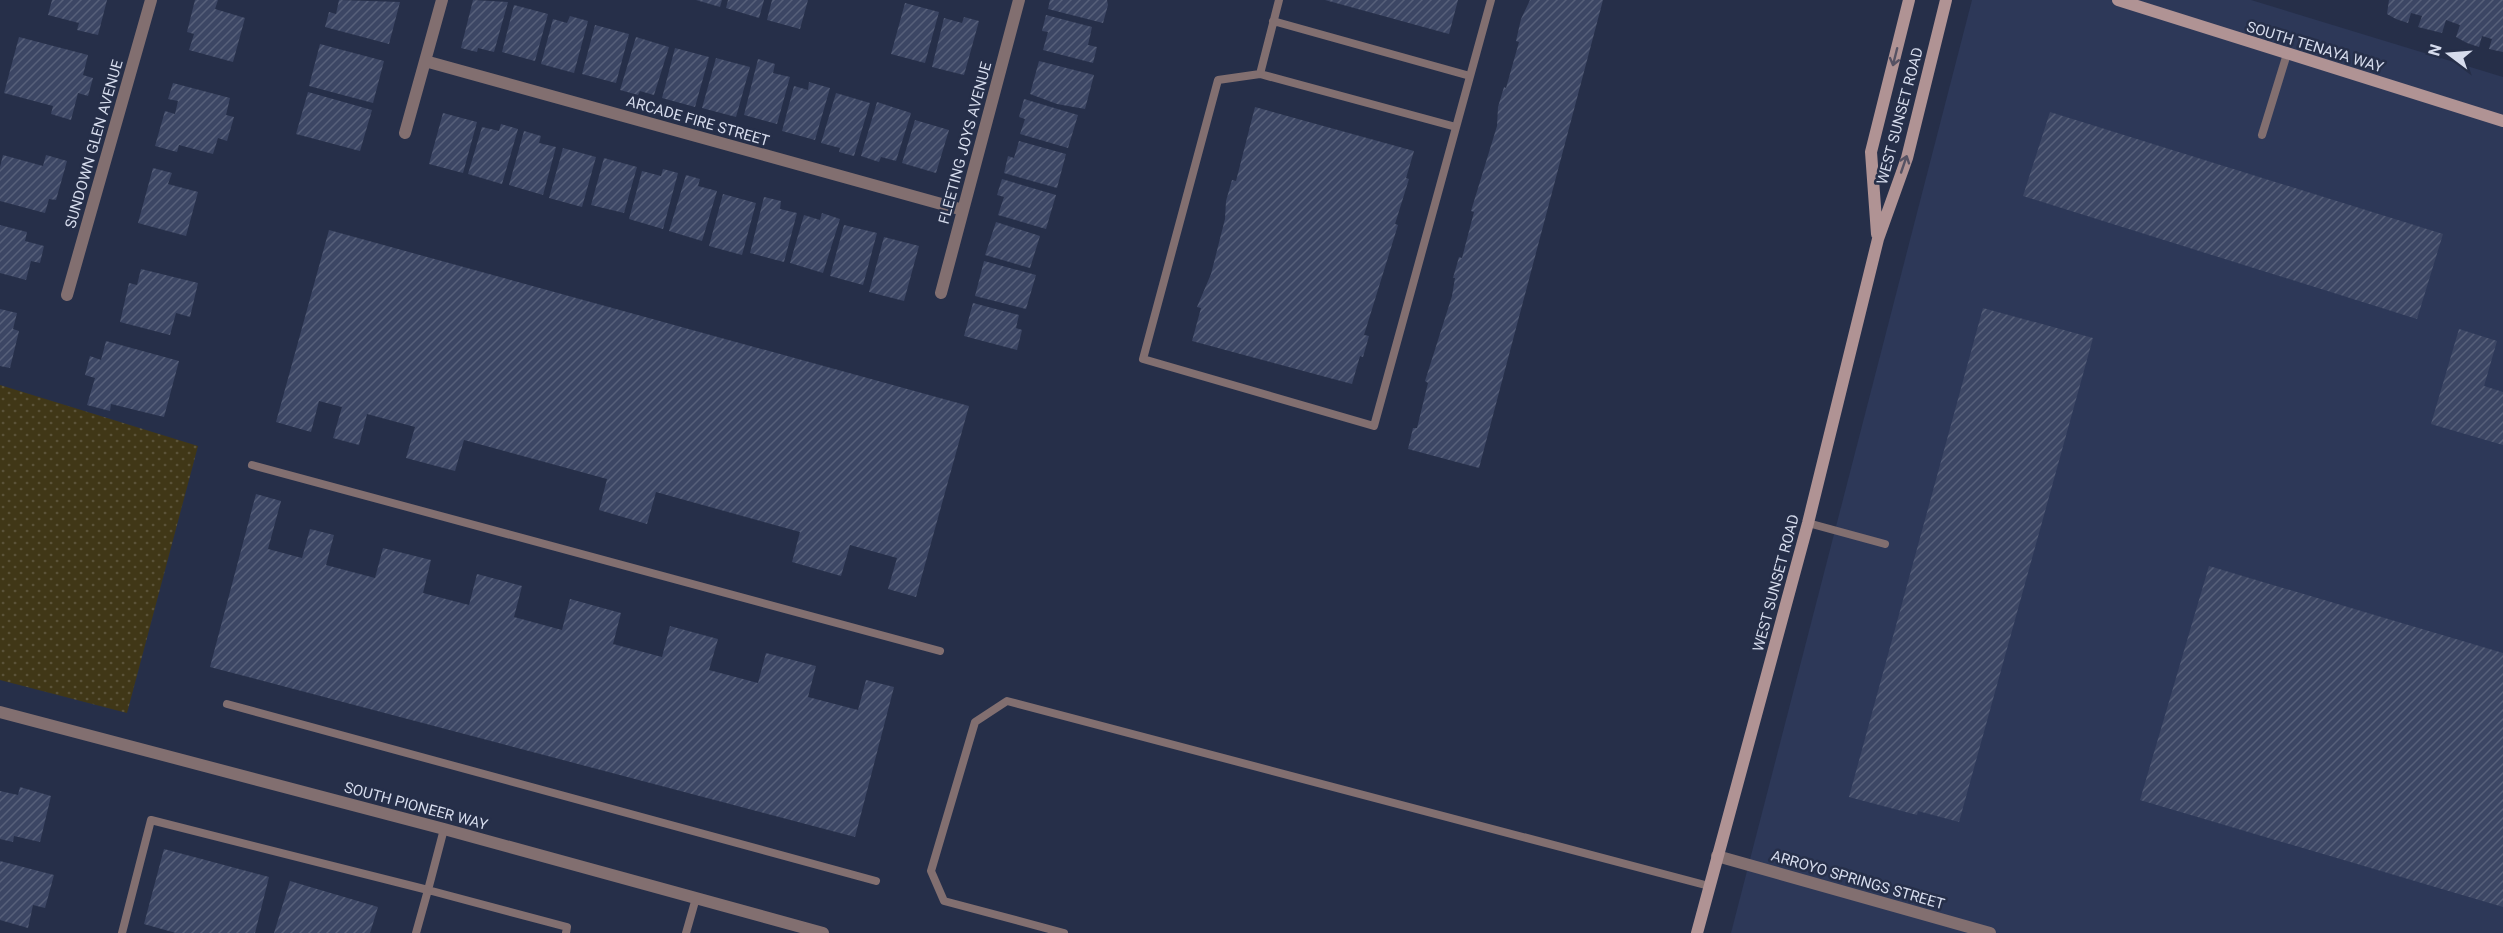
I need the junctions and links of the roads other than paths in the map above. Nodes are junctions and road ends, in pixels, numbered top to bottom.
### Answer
1 (151, 0) edge
2 (442, 0) edge
3 (1019, 0) edge
4 (1279, 0) edge
5 (1491, 0) edge
6 (1910, 0) edge
7 (1946, 0) edge
8 (2118, 0) edge
9 (1273, 21) junction
10 (2287, 54) junction
11 (425, 61) junction
12 (1260, 74) junction
13 (1470, 76) junction
14 (2503, 121) edge
15 (1456, 127) junction
16 (405, 133) dead end
17 (2262, 135) dead end
18 (963, 210) junction
19 (1878, 239) junction
20 (940, 293) dead end
21 (67, 295) dead end
22 (252, 465) dead end
23 (1808, 523) junction
24 (1885, 544) dead end
25 (940, 651) dead end
26 (226, 704) dead end
27 (0, 712) edge
28 (444, 829) junction
29 (1717, 856) junction
30 (876, 880) dead end
31 (1709, 886) junction
32 (428, 890) junction
33 (696, 898) junction
34 (122, 933) edge
35 (416, 933) edge
36 (566, 933) edge
37 (686, 933) edge
38 (823, 933) edge
39 (1064, 933) edge
40 (1697, 933) edge
41 (1990, 933) edge

1 - 21 street, SUNDOWN GLEN AVENUE
2 - 11 street
3 - 18 street, FLEETING JOYS AVENUE
4 - 9 lane
5 - 13 lane
6 -> 19 main road, WEST SUNSET ROAD
19 -> 7 main road, WEST SUNSET ROAD
8 - 10 main road, SOUTH TENAYA WAY
9 - 12 lane
9 - 13 lane
10 - 14 main road, SOUTH TENAYA WAY
10 - 17 lane
11 - 16 street
11 - 18 street, ARCADE FIRE STREET
12 - 15 lane
12 - 15 lane
13 - 15 lane
18 - 20 street, FLEETING JOYS AVENUE
19 - 23 main road, WEST SUNSET ROAD
22 - 25 lane
23 - 24 lane
23 - 29 main road, WEST SUNSET ROAD
26 - 30 lane
27 - 28 street, SOUTH PIONEER WAY
28 - 32 lane
28 - 33 street, SOUTH PIONEER WAY
29 - 31 main road, WEST SUNSET ROAD
29 - 41 street, ARROYO SPRINGS STREET
31 - 39 lane
31 - 40 main road, WEST SUNSET ROAD
32 - 34 lane
32 - 35 lane
32 - 36 lane
33 - 37 lane
33 - 38 street, SOUTH PIONEER WAY

